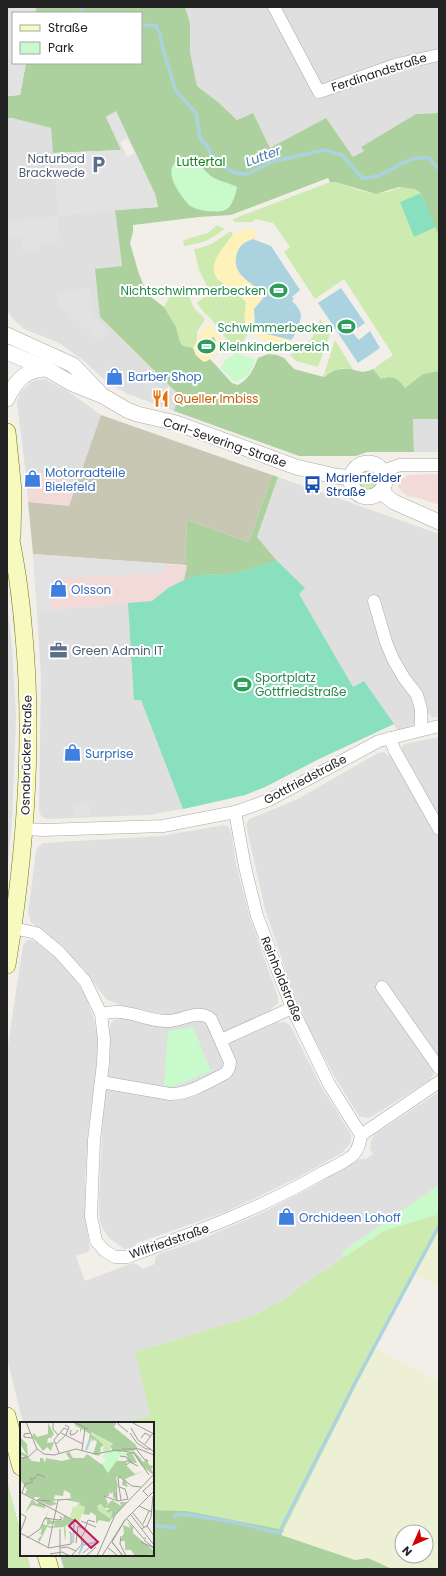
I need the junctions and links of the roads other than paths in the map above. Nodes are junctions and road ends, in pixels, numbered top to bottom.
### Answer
1 (274, 7) edge
2 (439, 54) edge
3 (7, 335) edge
4 (7, 352) edge
5 (46, 369) junction
6 (103, 396) junction
7 (7, 399) edge
8 (7, 432) edge
9 (439, 465) edge
10 (383, 471) junction
11 (351, 478) junction
12 (381, 492) junction
13 (439, 522) edge
14 (7, 523) edge
15 (12, 544) junction
16 (374, 601) dead end
17 (439, 726) edge
18 (421, 730) junction
19 (390, 738) junction
20 (235, 812) junction
21 (25, 829) junction
22 (439, 829) edge
23 (13, 928) junction
24 (7, 965) edge
25 (382, 987) dead end
26 (292, 1008) junction
27 (101, 1014) junction
28 (221, 1040) junction
29 (439, 1068) edge
30 (101, 1082) junction
31 (439, 1082) edge
32 (361, 1135) junction
33 (7, 1416) edge
34 (20, 1463) edge
35 (46, 1556) edge
36 (50, 1569) edge

1 - 2 street, Ferdinandstraße
3 - 6 street, Carl-Severing-Straße
4 - 5 street, Carl-Severing-Straße
5 - 6 street, Carl-Severing-Straße
5 - 7 street
6 - 11 street, Carl-Severing-Straße
8 - 15 main road, Osnabrücker Straße
9 - 10 street
10 - 11 street
10 - 12 street
11 - 12 street
12 - 13 street
14 - 15 main road, Osnabrücker Straße
15 - 21 main road, Osnabrücker Straße
16 - 18 street
17 - 18 street, Gottfriedstraße
18 - 19 street, Gottfriedstraße
19 - 20 street, Gottfriedstraße
19 - 22 street
20 - 21 street, Gottfriedstraße
20 - 26 street, Reinholdstraße
21 - 23 main road, Osnabrücker Straße
23 - 24 main road, Osnabrücker Straße
23 - 27 street, Wilfriedstraße
25 - 29 street
26 - 28 street
26 - 32 street, Reinholdstraße
27 - 28 street
27 - 30 street, Wilfriedstraße
28 - 30 street
30 - 32 street, Wilfriedstraße
31 - 32 street
33 - 34 main road
35 - 36 main road

